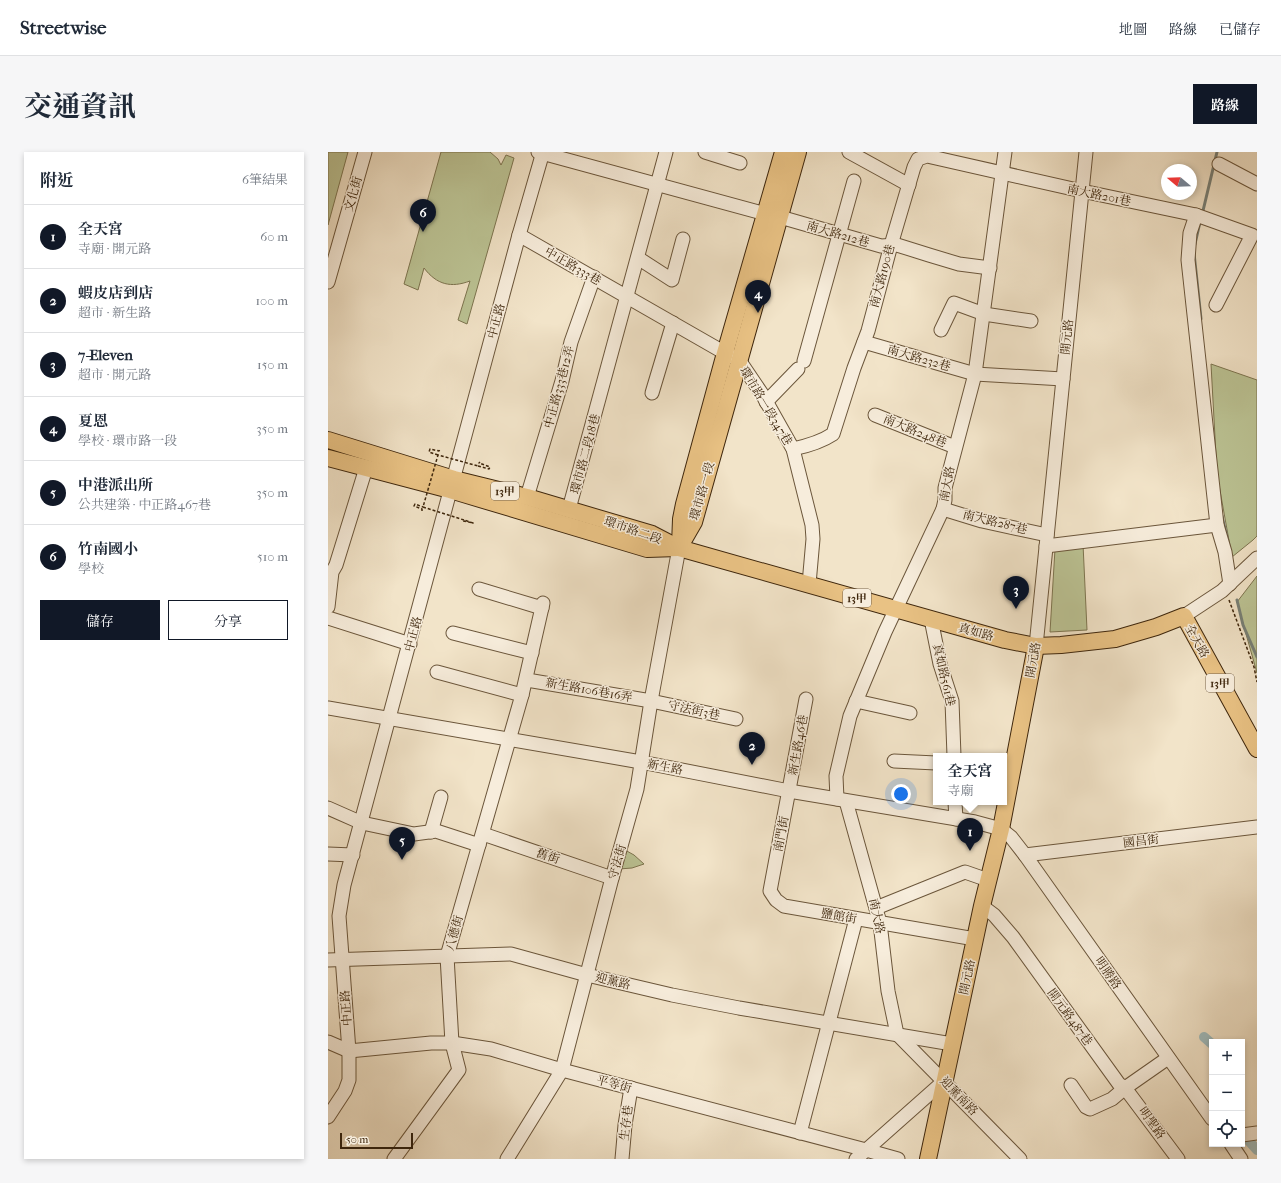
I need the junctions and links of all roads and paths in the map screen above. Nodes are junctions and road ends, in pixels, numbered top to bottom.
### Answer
1 (365, 152) edge
2 (541, 152) edge
3 (666, 152) edge
4 (705, 152) edge
5 (784, 152) edge
6 (798, 152) edge
7 (849, 152) edge
8 (1005, 152) edge
9 (1086, 152) edge
10 (740, 163) dead end
11 (1219, 164) dead end
12 (1002, 172) junction
13 (854, 181) dead end
14 (1257, 184) edge
15 (658, 185) junction
16 (909, 185) junction
17 (1082, 191) junction
18 (773, 215) junction
19 (1196, 215) junction
20 (1254, 230) edge
21 (840, 234) junction
22 (519, 235) junction
23 (683, 239) dead end
24 (891, 245) junction
25 (638, 258) junction
26 (990, 268) junction
27 (594, 277) junction
28 (328, 282) edge
29 (627, 296) junction
30 (1216, 305) dead end
31 (984, 314) junction
32 (1031, 321) dead end
33 (674, 323) junction
34 (941, 330) dead end
35 (864, 342) junction
36 (732, 357) junction
37 (975, 374) junction
38 (1063, 379) junction
39 (652, 393) dead end
40 (766, 402) junction
41 (875, 415) dead end
42 (328, 440) edge
43 (955, 448) junction
44 (440, 449) dead end
45 (793, 449) junction
46 (438, 455) junction
47 (328, 458) edge
48 (480, 462) dead end
49 (366, 468) junction
50 (452, 484) junction
51 (527, 497) junction
52 (423, 507) junction
53 (569, 509) junction
54 (943, 509) junction
55 (422, 511) dead end
56 (464, 521) dead end
57 (1217, 525) junction
58 (1046, 541) junction
59 (680, 548) junction
60 (1257, 558) edge
61 (330, 572) edge
62 (809, 584) junction
63 (1226, 587) junction
64 (479, 590) dead end
65 (328, 606) edge
66 (895, 609) junction
67 (1184, 616) junction
68 (328, 618) edge
69 (931, 619) junction
70 (453, 633) dead end
71 (410, 644) junction
72 (1036, 646) junction
73 (532, 653) junction
74 (437, 672) dead end
75 (527, 680) junction
76 (1257, 682) edge
77 (522, 695) junction
78 (806, 699) dead end
79 (651, 701) junction
80 (856, 701) junction
81 (328, 708) edge
82 (910, 714) dead end
83 (390, 719) junction
84 (736, 719) dead end
85 (510, 740) junction
86 (1257, 750) edge
87 (954, 753) edge
88 (894, 761) dead end
89 (642, 762) junction
90 (933, 763) edge
91 (789, 791) junction
92 (441, 797) dead end
93 (1007, 798) edge
94 (842, 800) junction
95 (955, 805) edge
96 (1006, 805) edge
97 (328, 808) edge
98 (956, 819) junction
99 (362, 823) junction
100 (1257, 827) edge
101 (1001, 829) junction
102 (431, 832) junction
103 (481, 840) junction
104 (328, 854) edge
105 (353, 855) junction
106 (1024, 855) junction
107 (612, 878) junction
108 (773, 878) joint
109 (988, 880) junction
110 (982, 906) junction
111 (876, 908) junction
112 (856, 919) junction
113 (880, 923) junction
114 (975, 939) junction
115 (447, 956) junction
116 (328, 960) edge
117 (342, 960) junction
118 (587, 975) junction
119 (829, 1023) junction
120 (897, 1034) junction
121 (328, 1042) edge
122 (452, 1044) junction
123 (952, 1044) junction
124 (349, 1052) junction
125 (1168, 1058) junction
126 (562, 1070) junction
127 (944, 1081) junction
128 (1071, 1085) dead end
129 (631, 1088) junction
130 (1125, 1088) junction
131 (1209, 1115) edge
132 (328, 1117) edge
133 (800, 1133) junction
134 (1233, 1147) edge
135 (866, 1150) junction
136 (394, 1159) edge
137 (507, 1159) edge
138 (622, 1159) edge
139 (856, 1159) edge
140 (898, 1159) edge
141 (928, 1159) edge
142 (1020, 1159) edge
143 (1178, 1159) edge
144 (1241, 1159) edge

1 - 28 street, 文化街
2 - 15 street, 南大路212巷
2 - 22 street, 中正路
3 - 15 street, 環市路二段18巷
4 - 10 street
5 - 18 main road, 環市路一段
6 - 18 main road, 環市路一段
7 - 16 street
8 - 12 street, 南大路
9 - 17 street, 開元路
11 - 14 street
12 - 16 street, 南大路190巷
12 - 17 street, 南大路201巷
12 - 26 street, 南大路
13 - 21 street
15 - 18 street, 南大路212巷
15 - 25 street, 環市路二段18巷
16 - 24 street, 南大路190巷
17 - 19 street, 南大路201巷
17 - 38 street, 開元路
18 - 21 street, 南大路212巷
18 - 36 main road, 環市路一段
19 - 20 street, 南大路201巷
19 - 57 street
20 - 30 street
21 - 24 street, 南大路212巷
21 - 40 street
22 - 27 street, 中正路333巷
22 - 50 street, 中正路
23 - 25 street
24 - 26 street, 南大路212巷
24 - 35 street, 南大路190巷
25 - 29 street, 環市路二段18巷
26 - 31 street, 南大路
27 - 29 street, 中正路333巷
27 - 51 street, 中正路333巷12弄
29 - 33 street, 中正路333巷
29 - 53 street, 環市路二段18巷
31 - 32 street
31 - 34 street
31 - 37 street, 南大路
33 - 36 street, 中正路333巷
33 - 39 street
35 - 37 street, 南大路232巷
35 - 45 street, 南大路190巷
36 - 40 street, 環市路一段347巷
36 - 59 main road, 環市路一段
37 - 38 street, 南大路232巷
37 - 43 street, 南大路
38 - 58 street, 開元路
40 - 45 street, 環市路一段347巷
41 - 43 street, 南大路248巷
42 - 50 main road, 環市路二段 / 13甲
43 - 54 street, 南大路
44 - 46 path
45 - 62 street, 環市路一段347巷
46 - 48 path, bridge
46 - 52 path, bridge
47 - 49 main road, 環市路二段 / 13甲
49 - 50 main road, 環市路二段 / 13甲
49 - 61 street
50 - 51 main road, 環市路二段 / 13甲
50 - 59 main road, 環市路二段 / 13甲
50 - 71 street, 中正路
51 - 53 main road, 環市路二段 / 13甲
52 - 55 path
52 - 56 path, bridge
53 - 59 main road, 環市路二段 / 13甲
54 - 58 street, 南大路287巷
54 - 66 street, 南大路
57 - 58 street, 南大路287巷
57 - 63 street
58 - 72 street, 開元路
59 - 62 main road, 真如路 / 13甲
59 - 79 street, 守法街
60 - 63 street, 真如路
61 - 65 street
62 - 66 main road, 真如路 / 13甲
63 - 67 street, 真如路
63 - 76 path
64 - 73 street, 八德街
66 - 69 main road, 真如路 / 13甲
66 - 80 street, 南大路
67 - 72 main road, 真如路 / 13甲
67 - 86 main road, 全天路 / 13甲
68 - 71 street
69 - 72 main road, 真如路 / 13甲
69 - 87 street, 真如路561巷
70 - 73 street
71 - 83 street, 中正路
72 - 93 main road, 開元路
73 - 75 street, 八德街
74 - 77 street
75 - 77 street, 八德街
75 - 79 street, 新生路106巷16弄
77 - 85 street, 八德街
78 - 91 street, 新生路46巷
79 - 84 street, 守法街3巷
79 - 89 street, 守法街
80 - 82 street
80 - 94 street, 南大路
81 - 83 street, 新生路
83 - 85 street, 新生路
83 - 99 street, 中正路
85 - 89 street, 新生路
85 - 103 street, 八德街
88 - 90 street
89 - 91 street, 新生路
89 - 107 street, 守法街
91 - 94 street, 新生路
91 - 108 street, 南門街
92 - 102 street
94 - 98 street, 新生路
94 - 111 street, 南大路
95 - 98 street
96 - 101 main road, 開元路
97 - 99 street, 舊街
98 - 101 street, 新生路
99 - 102 street, 舊街
99 - 105 street, 中正路
100 - 106 street, 國昌街
101 - 106 street, 明勝路
101 - 109 main road, 開元路
102 - 103 street, 舊街
103 - 107 street, 舊街
103 - 115 street, 八德街
104 - 105 street
105 - 117 street, 中正路
106 - 125 street, 明勝路
107 - 118 street, 守法街
108 - 112 street, 鹽館街
109 - 110 main road, 開元路
109 - 111 street
110 - 114 main road, 開元路
110 - 130 street, 開元路487巷
111 - 113 street, 南大路
112 - 113 street, 鹽館街
112 - 119 street
113 - 114 street, 鹽館街
113 - 120 street, 南大路
114 - 123 main road, 開元路
115 - 117 street, 迎薰路
115 - 118 street, 迎薰路
115 - 122 street, 八德街
116 - 117 street, 迎薰路
117 - 124 street, 中正路
118 - 119 street, 迎薰路
118 - 126 street, 守法街
119 - 120 street, 迎薰路
119 - 133 street
120 - 123 street, 迎薰路
120 - 127 street, 迎薰南路
121 - 124 street
122 - 124 street, 平等街
122 - 126 street, 平等街
122 - 136 street, 八德街
123 - 127 main road, 開元路
124 - 132 street, 中正路
125 - 130 street
125 - 131 street, 明勝路
126 - 129 street, 平等街
126 - 137 street, 守法街
127 - 135 street
127 - 141 main road, 開元路
127 - 142 street, 迎薰南路
128 - 130 street
129 - 133 street, 平等街
129 - 138 street, 生存巷
130 - 143 street, 明聖路
133 - 135 street, 平等街
134 - 144 street
135 - 139 street
135 - 140 street, 平等街

